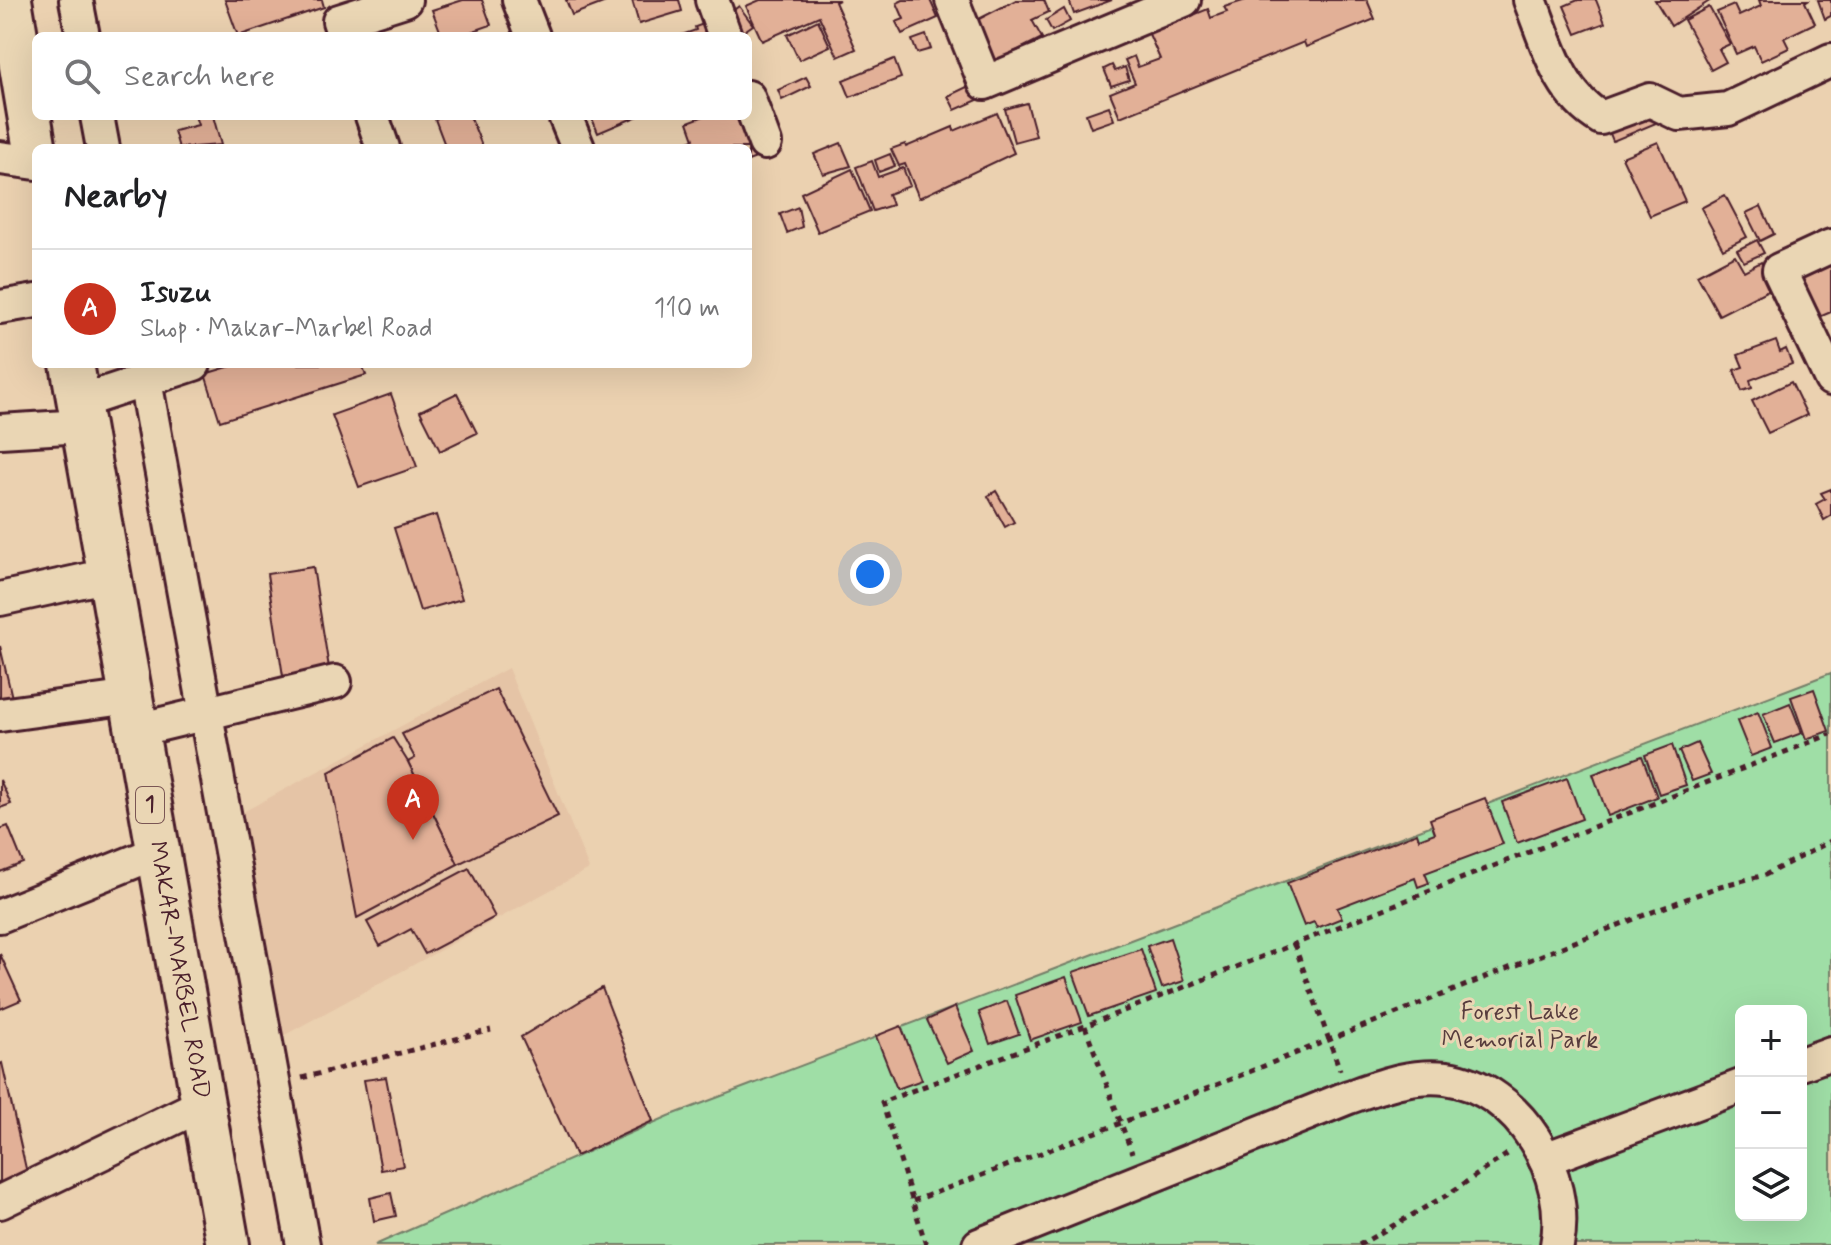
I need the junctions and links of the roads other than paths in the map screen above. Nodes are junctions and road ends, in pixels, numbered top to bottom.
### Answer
1 (76, 0) edge
2 (405, 0) edge
3 (519, 0) edge
4 (712, 0) edge
5 (952, 0) edge
6 (1184, 0) edge
7 (1530, 0) edge
8 (338, 19) edge
9 (9, 22) edge
10 (82, 32) edge
11 (531, 32) edge
12 (724, 32) edge
13 (1831, 60) edge
14 (13, 100) edge
15 (752, 108) edge
16 (98, 120) edge
17 (373, 120) edge
18 (567, 120) edge
19 (765, 143) dead end
20 (102, 144) edge
21 (382, 144) edge
22 (576, 144) edge
23 (32, 146) edge
24 (0, 158) edge
25 (32, 162) edge
26 (1831, 246) edge
27 (32, 302) edge
28 (0, 307) edge
29 (169, 368) edge
30 (144, 372) edge
31 (1831, 379) edge
32 (78, 397) edge
33 (0, 431) edge
34 (109, 575) junction
35 (0, 599) edge
36 (335, 682) dead end
37 (134, 713) junction
38 (207, 713) junction
39 (0, 715) edge
40 (158, 852) junction
41 (0, 916) edge
42 (1831, 1053) edge
43 (1807, 1062) edge
44 (1735, 1088) edge
45 (203, 1104) junction
46 (1539, 1148) junction
47 (0, 1202) edge
48 (228, 1245) edge
49 (303, 1245) edge
50 (979, 1245) edge
51 (1557, 1245) edge

1 - 10 street
2 - 8 street
3 - 11 street
4 - 12 street
5 - 6 street
7 - 13 street
9 - 14 main road
14 - 23 main road
15 - 19 street
16 - 20 street
17 - 21 street
18 - 22 street
24 - 25 street
26 - 31 street
27 - 28 street
29 - 30 street
30 - 32 street
30 - 38 street
32 - 33 street
32 - 34 main road, MAKAR-MARBEL ROAD / 1
34 - 35 street
34 - 37 main road, MAKAR-MARBEL ROAD / 1
36 - 38 street
37 - 38 street
37 - 39 street
37 - 40 main road, MAKAR-MARBEL ROAD / 1
38 - 49 street
40 - 41 street
40 - 45 main road, MAKAR-MARBEL ROAD / 1
42 - 43 street
44 - 46 street
45 - 47 street
45 - 48 main road, MAKAR-MARBEL ROAD / 1
46 - 50 street
46 - 51 street

